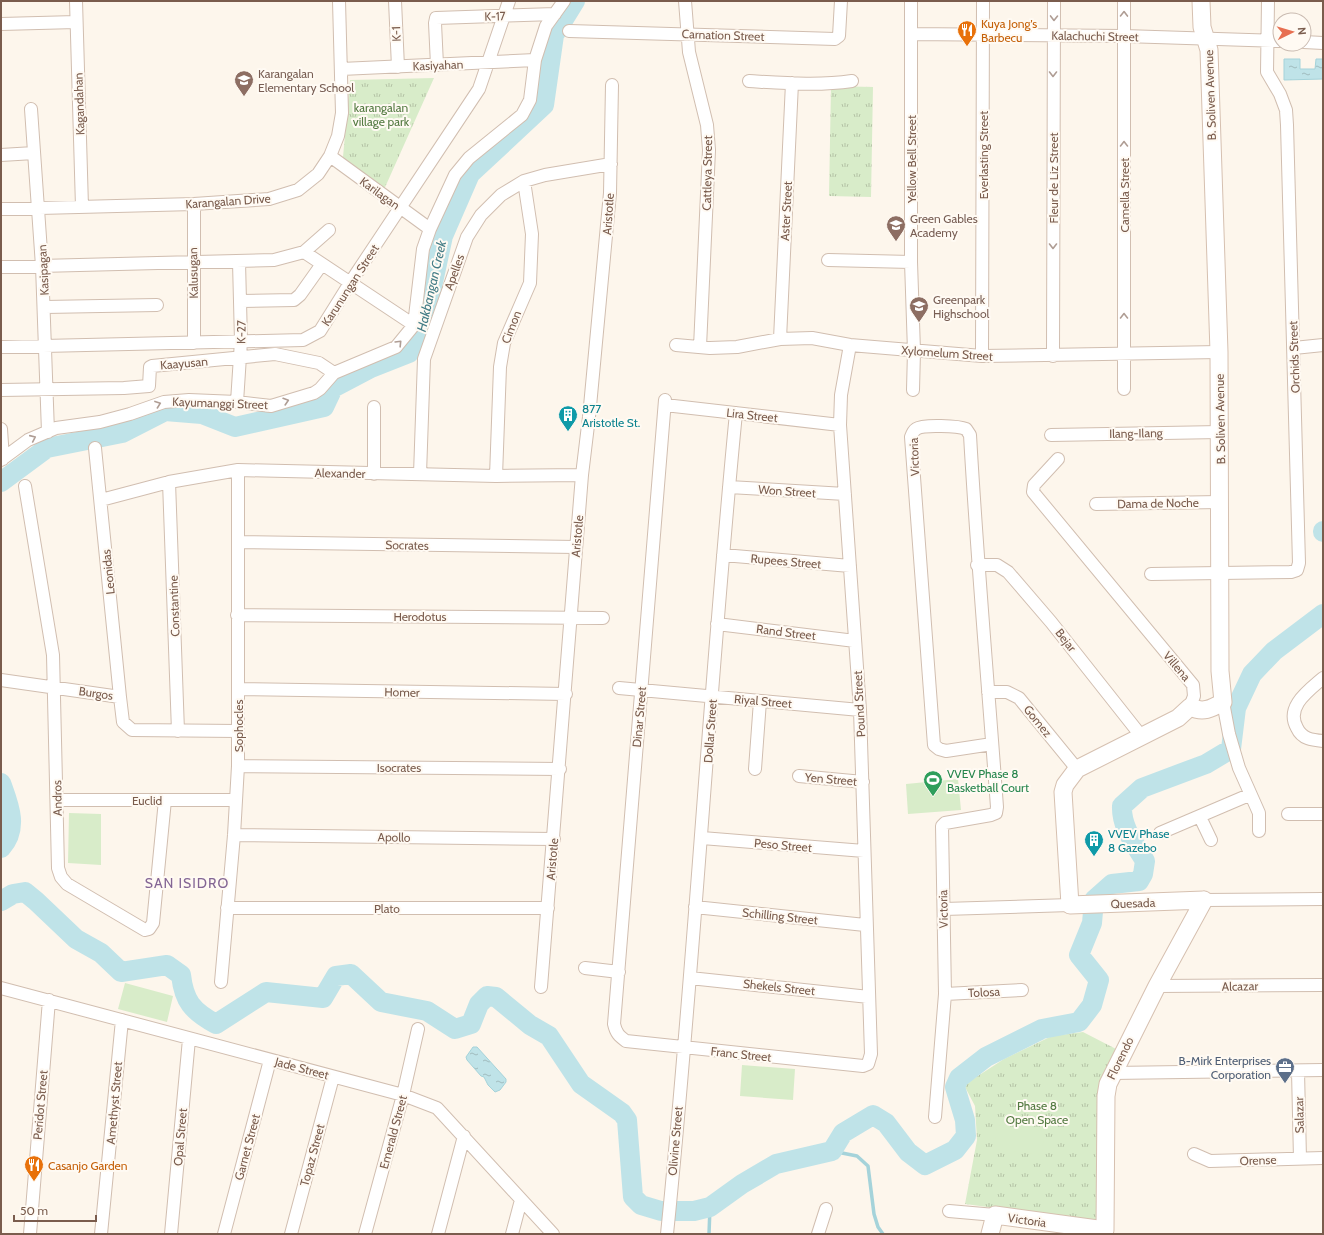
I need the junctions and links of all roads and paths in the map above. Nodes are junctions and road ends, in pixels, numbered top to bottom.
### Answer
1 (76, 1) edge
2 (339, 1) edge
3 (395, 1) edge
4 (510, 1) edge
5 (564, 1) edge
6 (685, 1) edge
7 (841, 1) edge
8 (911, 1) edge
9 (983, 1) edge
10 (1054, 1) edge
11 (1124, 1) edge
12 (1201, 1) edge
13 (1268, 1) edge
14 (555, 14) junction
15 (504, 16) junction
16 (76, 22) junction
17 (1, 24) edge
18 (569, 31) dead end
19 (687, 34) junction
20 (911, 34) junction
21 (983, 35) junction
22 (1054, 35) junction
23 (1124, 36) junction
24 (1206, 38) junction
25 (1266, 41) junction
26 (1272, 41) edge
27 (1312, 42) edge
28 (1323, 43) edge
29 (535, 60) junction
30 (489, 63) junction
31 (436, 65) junction
32 (398, 67) junction
33 (341, 69) junction
34 (749, 81) dead end
35 (852, 81) dead end
36 (792, 83) junction
37 (612, 85) dead end
38 (31, 109) dead end
39 (34, 153) junction
40 (1, 155) edge
41 (330, 156) junction
42 (611, 164) junction
43 (524, 181) junction
44 (194, 204) junction
45 (82, 207) junction
46 (401, 208) junction
47 (1, 209) edge
48 (39, 209) junction
49 (430, 229) junction
50 (329, 230) dead end
51 (304, 252) junction
52 (828, 260) dead end
53 (193, 262) junction
54 (240, 262) junction
55 (911, 262) junction
56 (322, 264) junction
57 (42, 266) junction
58 (1, 267) edge
59 (350, 283) junction
60 (241, 301) junction
61 (157, 306) dead end
62 (45, 307) junction
63 (414, 325) junction
64 (780, 339) junction
65 (242, 341) junction
66 (194, 343) junction
67 (676, 345) dead end
68 (850, 345) junction
69 (1323, 345) edge
70 (46, 346) junction
71 (1, 347) edge
72 (700, 347) junction
73 (1294, 348) junction
74 (914, 351) junction
75 (1219, 352) junction
76 (1124, 355) junction
77 (982, 356) junction
78 (1053, 356) junction
79 (240, 357) junction
80 (334, 373) junction
81 (1124, 389) dead end
82 (1, 390) edge
83 (46, 390) junction
84 (913, 390) dead end
85 (237, 402) junction
86 (665, 402) joint
87 (374, 407) dead end
88 (736, 413) junction
89 (840, 425) junction
90 (1, 428) edge
91 (48, 432) junction
92 (1220, 432) junction
93 (1051, 435) dead end
94 (95, 448) dead end
95 (1058, 459) dead end
96 (2, 460) edge
97 (238, 470) junction
98 (374, 474) junction
99 (420, 474) junction
100 (582, 475) junction
101 (496, 476) junction
102 (169, 482) junction
103 (25, 486) dead end
104 (729, 487) junction
105 (845, 494) junction
106 (101, 500) junction
107 (1220, 502) junction
108 (1096, 504) dead end
109 (238, 542) junction
110 (576, 547) junction
111 (723, 555) junction
112 (977, 565) junction
113 (850, 566) junction
114 (1221, 573) junction
115 (1151, 574) dead end
116 (237, 615) junction
117 (571, 617) junction
118 (603, 618) dead end
119 (717, 624) junction
120 (855, 641) junction
121 (1323, 678) edge
122 (1, 680) edge
123 (55, 688) junction
124 (619, 688) dead end
125 (238, 689) junction
126 (642, 690) junction
127 (988, 692) junction
128 (566, 694) junction
129 (120, 697) junction
130 (712, 697) junction
131 (760, 701) junction
132 (1223, 702) junction
133 (1190, 707) junction
134 (860, 710) junction
135 (178, 731) junction
136 (238, 731) junction
137 (1142, 736) junction
138 (1323, 741) edge
139 (992, 744) junction
140 (238, 766) junction
141 (560, 769) junction
142 (1077, 769) junction
143 (755, 770) dead end
144 (798, 776) dead end
145 (862, 782) junction
146 (1250, 795) junction
147 (57, 800) junction
148 (164, 800) junction
149 (236, 800) junction
150 (1288, 814) dead end
151 (1323, 814) edge
152 (1200, 817) junction
153 (1259, 831) dead end
154 (1160, 833) dead end
155 (234, 835) junction
156 (702, 838) junction
157 (554, 840) junction
158 (1211, 840) dead end
159 (864, 851) junction
160 (1323, 899) edge
161 (1204, 900) junction
162 (1076, 904) junction
163 (695, 907) junction
164 (227, 908) junction
165 (548, 908) junction
166 (944, 909) junction
167 (865, 925) junction
168 (585, 968) dead end
169 (619, 972) junction
170 (690, 978) junction
171 (221, 982) dead end
172 (1323, 985) edge
173 (1157, 986) junction
174 (541, 987) dead end
175 (1, 988) edge
176 (1022, 990) dead end
177 (945, 994) junction
178 (869, 997) junction
179 (49, 1000) junction
180 (122, 1020) junction
181 (418, 1029) dead end
182 (617, 1033) joint
183 (189, 1039) junction
184 (684, 1048) junction
185 (270, 1060) junction
186 (868, 1064) joint
187 (1323, 1070) edge
188 (1298, 1071) junction
189 (1112, 1073) junction
190 (333, 1077) junction
191 (403, 1095) junction
192 (935, 1117) dead end
193 (464, 1136) junction
194 (1194, 1154) dead end
195 (1323, 1158) edge
196 (1300, 1159) junction
197 (521, 1200) junction
198 (826, 1209) dead end
199 (949, 1211) dead end
200 (995, 1215) junction
201 (668, 1230) edge
202 (1106, 1232) edge
203 (30, 1234) edge
204 (102, 1234) edge
205 (171, 1234) edge
206 (224, 1234) edge
207 (291, 1234) edge
208 (365, 1234) edge
209 (438, 1234) edge
210 (512, 1234) edge
211 (553, 1234) edge
212 (818, 1234) edge
213 (990, 1234) edge

1 - 16 street, Kagandahan
2 - 33 street, Karangalan Drive
3 - 32 street, K-1
4 - 15 street, Karunungan Street
5 - 14 street
6 - 19 street, Cattleya Street
7 - 19 street, Carnation Street
8 - 20 street, Yellow Bell Street
9 - 21 street, Everlasting Street
10 -> 22 street, Fleur de Liz Street
23 -> 11 street, Camella Street
12 - 24 street, B. Soliven Avenue
13 - 25 street, Orchids Street
14 - 15 street, K-17
14 - 29 street
15 - 30 street, Karunungan Street
15 - 31 street, K-17
16 - 17 street
16 - 45 street, Kagandahan
18 - 19 street, Carnation Street
19 - 72 street, Cattleya Street
20 - 21 street, Kalachuchi Street
20 - 55 street, Yellow Bell Street
21 - 22 street, Kalachuchi Street
21 - 77 street, Everlasting Street
22 - 23 street, Kalachuchi Street
22 -> 78 street, Fleur de Liz Street
23 - 24 street, Kalachuchi Street
76 -> 23 street, Camella Street
24 - 25 street, Kalachuchi Street
24 - 75 street, B. Soliven Avenue
25 - 26 street, Kalachuchi Street
25 - 73 street, Orchids Street
27 - 28 street
29 - 30 street, Kasiyahan
29 - 49 street
30 - 31 street, Kasiyahan
30 - 46 street, Karunungan Street
31 - 32 street, Kasiyahan
32 - 33 street, Kasiyahan
33 - 41 street, Karangalan Drive
34 - 36 street
35 - 36 street
36 - 64 street, Aster Street
37 - 42 street, Aristotle
38 - 39 street, Kasipagan
39 - 40 street
39 - 48 street, Kasipagan
41 - 44 street, Karangalan Drive
41 - 46 street, Karilagan
42 - 43 street, Apelles
42 - 100 street, Aristotle
43 - 99 street, Apelles
43 - 101 street, Cimon
44 - 45 street, Karangalan Drive
44 - 53 street, Kalusugan
45 - 48 street, Karangalan Drive
46 - 49 street, Karilagan
46 - 59 street, Karunungan Street
47 - 48 street, Karangalan Drive
48 - 57 street, Kasipagan
49 - 63 street
50 - 51 street
51 - 54 street
51 - 56 street
52 - 55 street
53 - 54 street
53 - 57 street
53 - 66 street, Kalusugan
54 - 60 street, K-27
55 - 74 street, Yellow Bell Street
56 - 59 street
56 - 60 street
57 - 58 street
57 - 62 street, Kasipagan
59 - 63 street
59 - 65 street, Karunungan Street
60 - 65 street, K-27
61 - 62 street
62 - 70 street, Kasipagan
80 -> 63 street, Kayumanggi Street
64 - 68 street, Xylomelum Street
64 - 72 street, Xylomelum Street
65 - 66 street, Karunungan Street
65 - 79 street, K-27
66 - 70 street, Karunungan Street
67 - 72 street, Xylomelum Street
68 - 74 street, Xylomelum Street
68 - 89 street, Pound Street
69 - 73 street
70 - 71 street, Karunungan Street
70 - 83 street, Kasipagan
73 - 114 street, Orchids Street
74 - 77 street, Xylomelum Street
74 - 84 street, Yellow Bell Street
75 - 76 street, Xylomelum Street
75 - 92 street, B. Soliven Avenue
76 - 78 street, Xylomelum Street
76 - 81 street, Camella Street
77 - 78 street, Xylomelum Street
79 - 80 street, Kaayusan
79 - 83 street, Kaayusan
79 - 85 street, K-27
85 -> 80 street, Kayumanggi Street
82 - 83 street, Kaayusan
83 - 91 street, Kasipagan
91 -> 85 street, Kayumanggi Street
86 - 88 street, Lira Street
86 - 126 street, Dinar Street
87 - 98 street
88 - 89 street, Lira Street
88 - 104 street, Dollar Street
89 - 105 street, Pound Street
90 - 96 street
96 -> 91 street, Kayumanggi Street
92 - 93 street, Ilang-Ilang
92 - 107 street, B. Soliven Avenue
94 - 106 street, Leonidas
95 - 133 street, Villena
97 - 98 street, Alexander
97 - 102 street, Alexander
97 - 109 street, Sophocles
98 - 99 street, Alexander
99 - 101 street, Alexander
100 - 101 street, Alexander
100 - 110 street, Aristotle
102 - 106 street, Alexander
102 - 135 street, Constantine
103 - 123 street, Andros
104 - 105 street, Won Street
104 - 111 street, Dollar Street
105 - 113 street, Pound Street
106 - 129 street, Leonidas
107 - 108 street, Dama de Noche
107 - 114 street, B. Soliven Avenue
109 - 110 street, Socrates
109 - 116 street, Sophocles
110 - 117 street, Aristotle
111 - 113 street, Rupees Street
111 - 119 street, Dollar Street
112 - 127 street, Victoria
112 - 137 street, Bejar
112 - 139 street, Victoria
113 - 120 street, Pound Street
114 - 115 street, Orchids Street
114 - 132 street, B. Soliven Avenue
116 - 117 street, Herodotus
116 - 125 street, Sophocles
117 - 118 street, Herodotus
117 - 128 street, Aristotle
119 - 120 street, Rand Street
119 - 130 street, Dollar Street
120 - 134 street, Pound Street
121 - 138 street
122 - 123 street, Burgos
123 - 129 street, Burgos
123 - 147 street, Andros
124 - 126 street, Riyal Street
125 - 128 street, Homer
125 - 136 street, Sophocles
126 - 130 street, Riyal Street
126 - 169 street, Dinar Street
127 - 139 street, Victoria
127 - 142 street, Gomez
128 - 141 street, Aristotle
129 - 135 street, Burgos
130 - 131 street, Riyal Street
130 - 156 street, Dollar Street
131 - 134 street, Riyal Street
131 - 143 street
132 - 133 street
132 - 146 street, B. Soliven Avenue
133 - 137 street
134 - 145 street, Pound Street
135 - 136 street, Burgos
136 - 140 street, Sophocles
137 - 142 street
139 - 166 street, Victoria
140 - 141 street, Isocrates
140 - 149 street, Sophocles
141 - 157 street, Aristotle
142 - 162 street
144 - 145 street, Yen Street
145 - 159 street, Pound Street
146 - 152 street
146 - 153 street, B. Soliven Avenue
147 - 148 street, Euclid
147 - 148 street, Andros
148 - 149 street, Euclid
149 - 155 street, Sophocles
150 - 151 street
152 - 154 street
152 - 158 street
155 - 157 street, Apollo
155 - 164 street, Sophocles
156 - 159 street, Peso Street
156 - 163 street, Dollar Street
157 - 165 street, Aristotle
159 - 167 street, Pound Street
160 - 161 street, Quesada
161 - 162 street, Quesada
161 - 173 street, Florendo
162 - 166 street, Quesada
163 - 167 street, Schilling Street
163 - 170 street, Dollar Street
164 - 165 street, Plato
164 - 171 street, Sophocles
165 - 174 street, Aristotle
166 - 177 street, Victoria
167 - 178 street, Pound Street
168 - 169 street
169 - 182 street, Dinar Street
170 - 178 street, Shekels Street
170 - 184 street, Dollar Street
172 - 173 street, Alcazar
173 - 189 street, Florendo
175 - 179 street, Jade Street
176 - 177 street, Tolosa
177 - 192 street, Victoria
178 - 186 street, Pound Street
179 - 180 street, Jade Street
179 - 203 street, Peridot Street
180 - 183 street, Jade Street
180 - 204 street, Amethyst Street
181 - 191 street, Emerald Street
182 - 184 street, Franc Street
183 - 185 street, Jade Street
183 - 205 street, Opal Street
184 - 186 street, Franc Street
184 - 201 street, Olivine Street
185 - 190 street, Jade Street
185 - 206 street, Garnet Street
187 - 188 street
188 - 189 street
188 - 196 street, Salazar
189 - 202 street, Florendo
190 - 191 street, Jade Street
190 - 207 street, Topaz Street
191 - 193 street, Jade Street
191 - 208 street, Emerald Street
193 - 197 street, Jade Street
193 - 209 street
194 - 196 street, Orense
195 - 196 street, Orense
197 - 210 street
197 - 211 street, Jade Street
198 - 212 street
199 - 200 street, Victoria
200 - 202 street, Victoria
200 - 213 street

